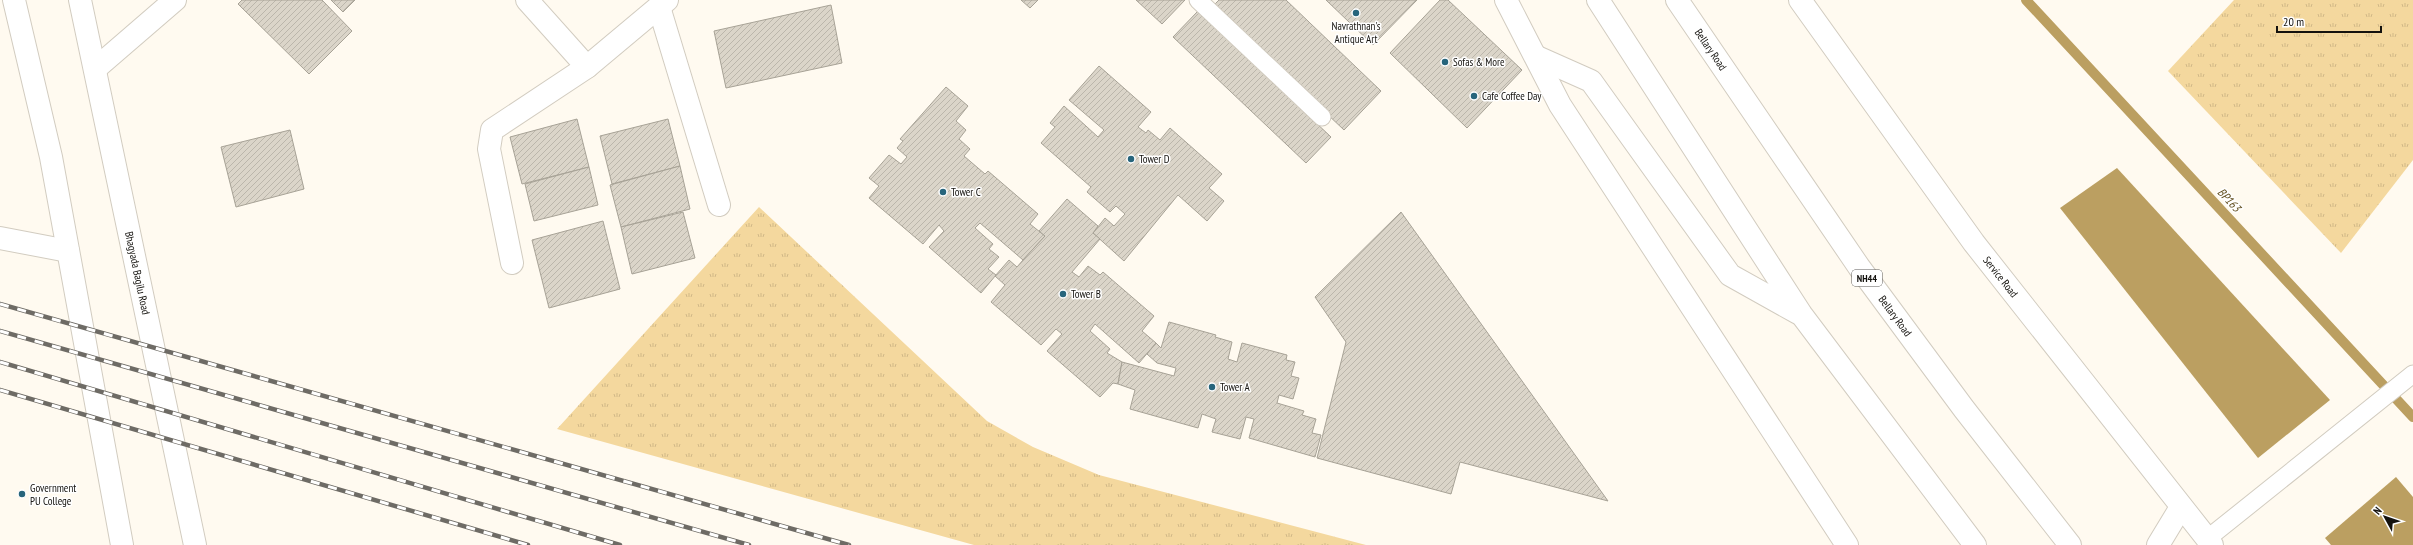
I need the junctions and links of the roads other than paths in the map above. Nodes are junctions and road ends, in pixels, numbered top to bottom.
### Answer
1 (14, 0) edge
2 (80, 0) edge
3 (175, 0) edge
4 (527, 0) edge
5 (1198, 0) edge
6 (1506, 0) edge
7 (1598, 0) edge
8 (1677, 0) edge
9 (1800, 0) edge
10 (663, 4) edge
11 (1537, 57) junction
12 (587, 67) junction
13 (95, 69) junction
14 (1322, 118) dead end
15 (719, 205) dead end
16 (0, 238) edge
17 (68, 251) junction
18 (512, 263) dead end
19 (1801, 314) junction
20 (2413, 374) edge
21 (2181, 507) junction
22 (2210, 542) edge
23 (122, 545) edge
24 (195, 545) edge
25 (1847, 545) edge
26 (1975, 545) edge
27 (2070, 545) edge
28 (2158, 545) edge

1 - 17 main road
2 - 13 main road, Bhagyada Bagilu Road
3 - 13 main road
4 - 12 main road
5 - 14 lane
6 - 11 main road
7 - 19 main road
8 - 27 main road, Bellary Road / NH44
9 - 21 main road, Service Road
10 - 12 main road
10 - 15 main road
11 - 19 main road
11 - 25 main road
12 - 18 main road
13 - 24 main road, Bhagyada Bagilu Road
16 - 17 main road
17 - 23 main road
19 - 26 main road
20 - 22 lane
21 - 22 main road, Service Road
21 - 28 main road

